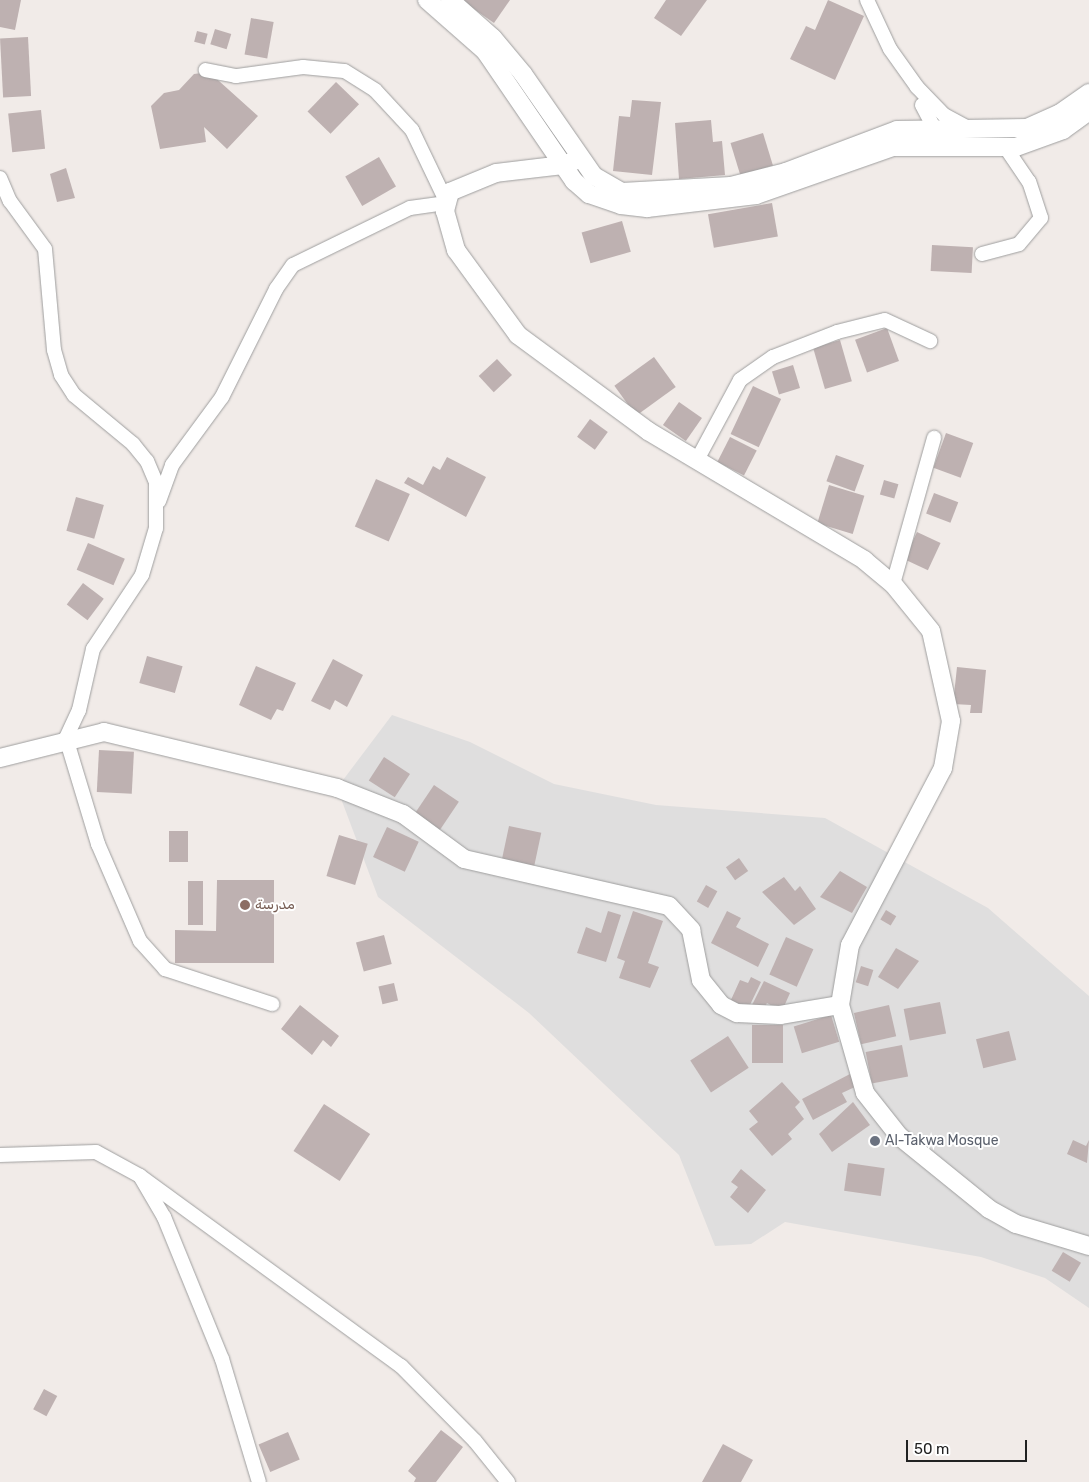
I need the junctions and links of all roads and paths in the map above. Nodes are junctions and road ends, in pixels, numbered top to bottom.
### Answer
1 (427, 0) edge
2 (450, 0) edge
3 (866, 0) edge
4 (206, 70) dead end
5 (1089, 93) edge
6 (928, 105) junction
7 (1089, 111) edge
8 (907, 128) junction
9 (935, 129) junction
10 (972, 130) junction
11 (920, 145) junction
12 (951, 145) junction
13 (1006, 148) junction
14 (580, 158) junction
15 (563, 165) junction
16 (0, 178) edge
17 (447, 203) junction
18 (982, 254) dead end
19 (930, 340) dead end
20 (934, 438) dead end
21 (697, 460) junction
22 (158, 504) junction
23 (893, 584) junction
24 (66, 738) junction
25 (0, 758) edge
26 (272, 1004) dead end
27 (840, 1005) junction
28 (0, 1154) edge
29 (140, 1176) junction
30 (1089, 1246) edge
31 (259, 1482) edge
32 (508, 1482) edge

1 - 15 street
2 - 14 street
3 - 6 street
4 - 17 street
5 - 10 street
6 - 8 street
6 - 9 street
6 - 10 street
7 - 13 street
8 - 9 street
8 - 14 street
9 - 10 street
9 - 11 street
9 - 12 street
11 - 12 street
11 - 15 street
12 - 13 street
13 - 18 street
14 - 15 street
15 - 17 street
16 - 22 street
17 - 21 street
17 - 22 street
19 - 21 street
20 - 23 street
21 - 23 street
22 - 24 street
23 - 27 street
24 - 25 street
24 - 26 street
24 - 27 street
27 - 30 street
28 - 29 street
29 - 31 street
29 - 32 street

